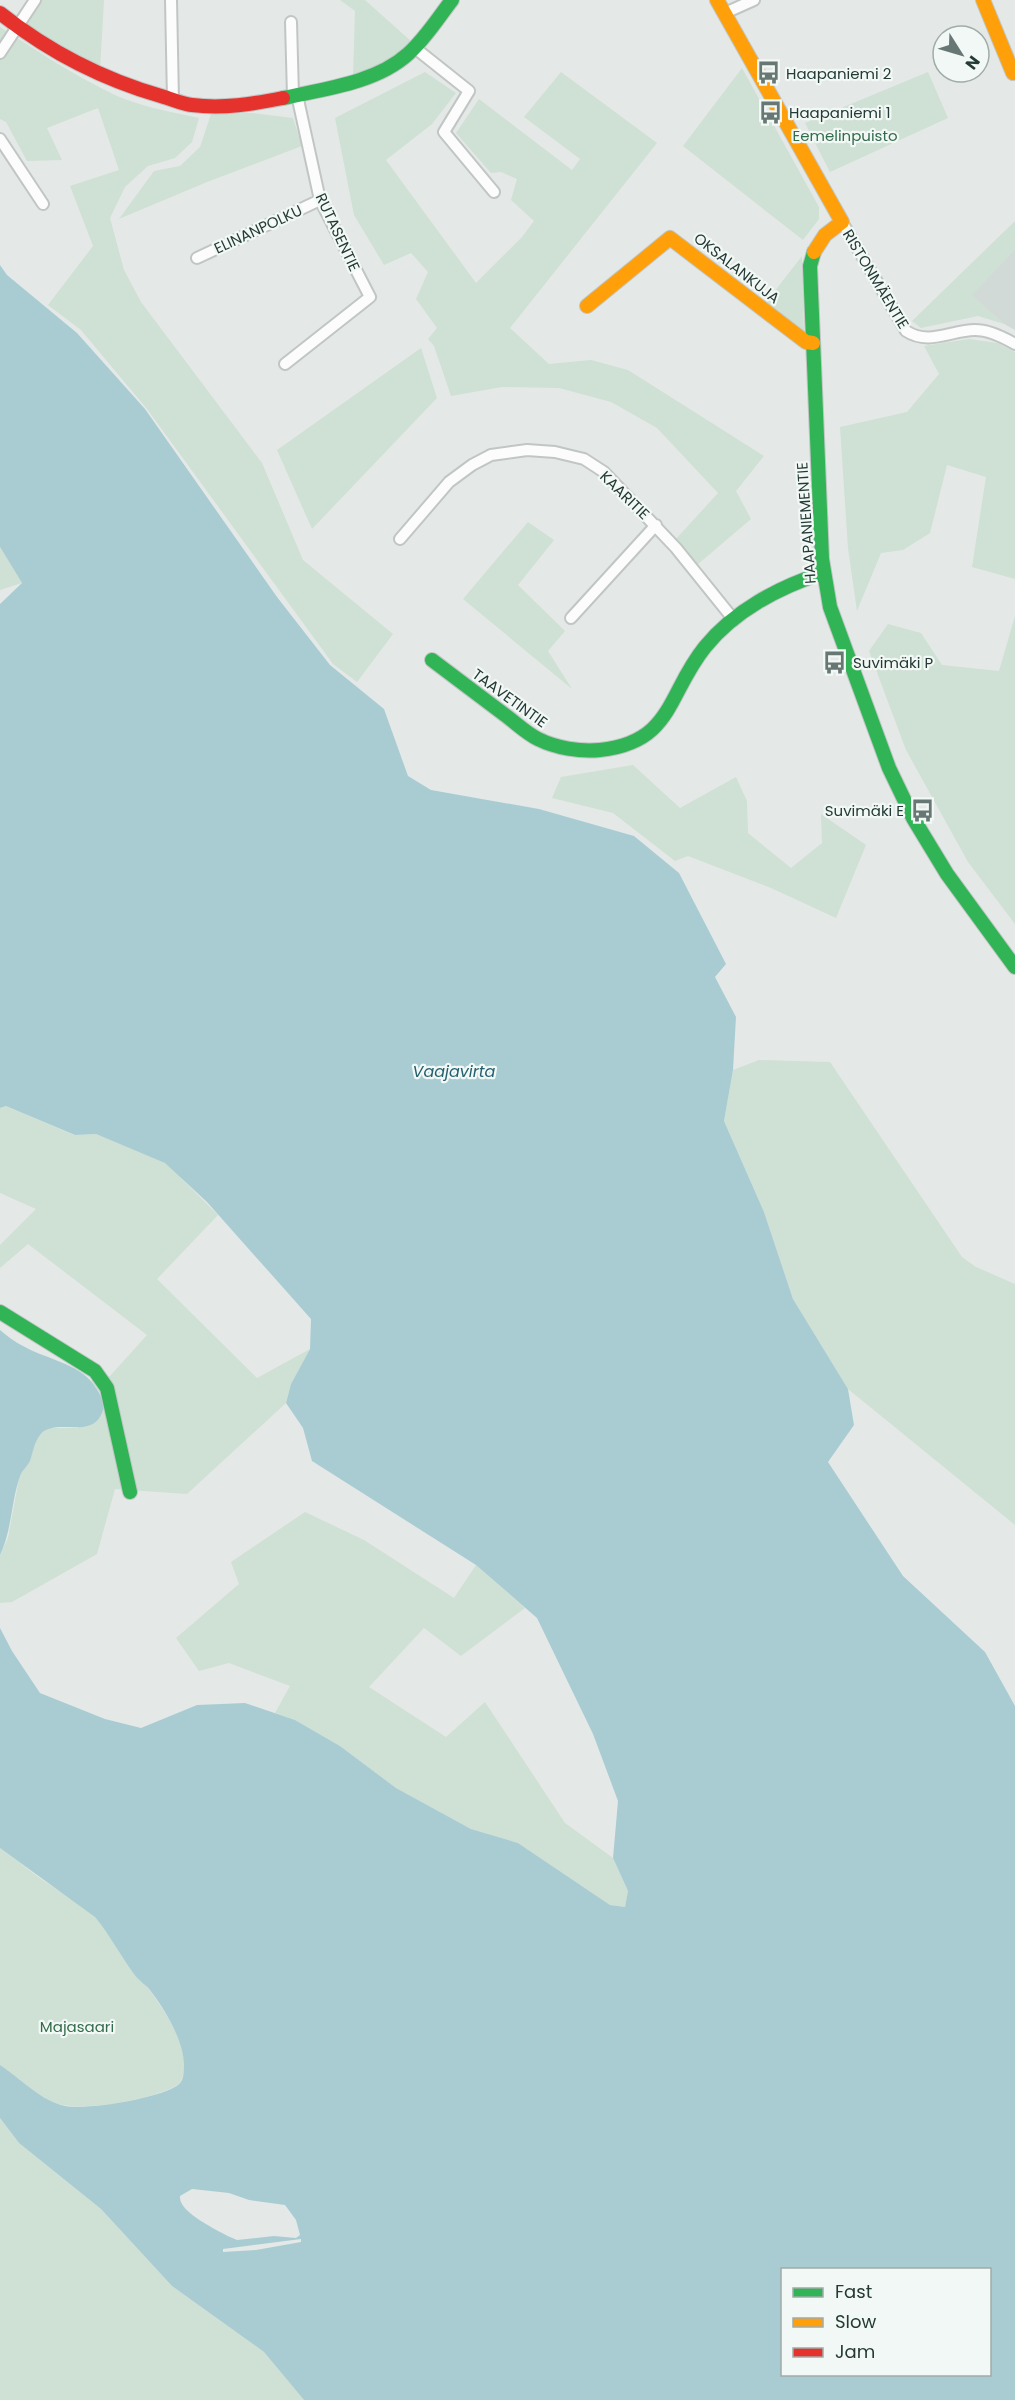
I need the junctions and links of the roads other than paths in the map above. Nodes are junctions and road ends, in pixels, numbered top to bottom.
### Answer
1 (35, 0) edge
2 (171, 0) edge
3 (452, 0) edge
4 (717, 0) edge
5 (754, 0) edge
6 (983, 0) edge
7 (0, 13) edge
8 (725, 13) junction
9 (291, 22) dead end
10 (17, 28) junction
11 (415, 48) junction
12 (0, 52) edge
13 (1013, 73) dead end
14 (295, 96) junction
15 (173, 100) junction
16 (0, 139) edge
17 (494, 192) dead end
18 (320, 200) junction
19 (43, 204) dead end
20 (842, 222) junction
21 (197, 258) dead end
22 (587, 306) dead end
23 (813, 343) junction
24 (1015, 344) edge
25 (285, 364) dead end
26 (656, 525) junction
27 (400, 539) dead end
28 (824, 573) junction
29 (571, 618) dead end
30 (734, 620) junction
31 (432, 660) dead end
32 (1015, 967) edge
33 (0, 1312) edge
34 (130, 1492) dead end

1 - 10 street
2 - 15 street
3 - 11 street
4 - 8 street
5 - 8 street
6 - 13 street
7 - 10 street
8 - 20 street
9 - 14 street, RUTASENTIE
10 - 12 street
10 - 15 street
11 - 14 street
11 - 17 street
14 - 15 street
14 - 18 street, RUTASENTIE
16 - 19 street
18 - 21 street, ELINANPOLKU
18 - 25 street, RUTASENTIE
20 - 23 street, HAAPANIEMENTIE
20 - 24 street, RISTONMÄENTIE
22 - 23 street, OKSALANKUJA
23 - 28 street, HAAPANIEMENTIE
26 - 27 street, KAARITIE
26 - 29 street
26 - 30 street, KAARITIE
28 - 30 street, TAAVETINTIE
28 - 32 street, HAAPANIEMENTIE
30 - 31 street, TAAVETINTIE
33 - 34 street

